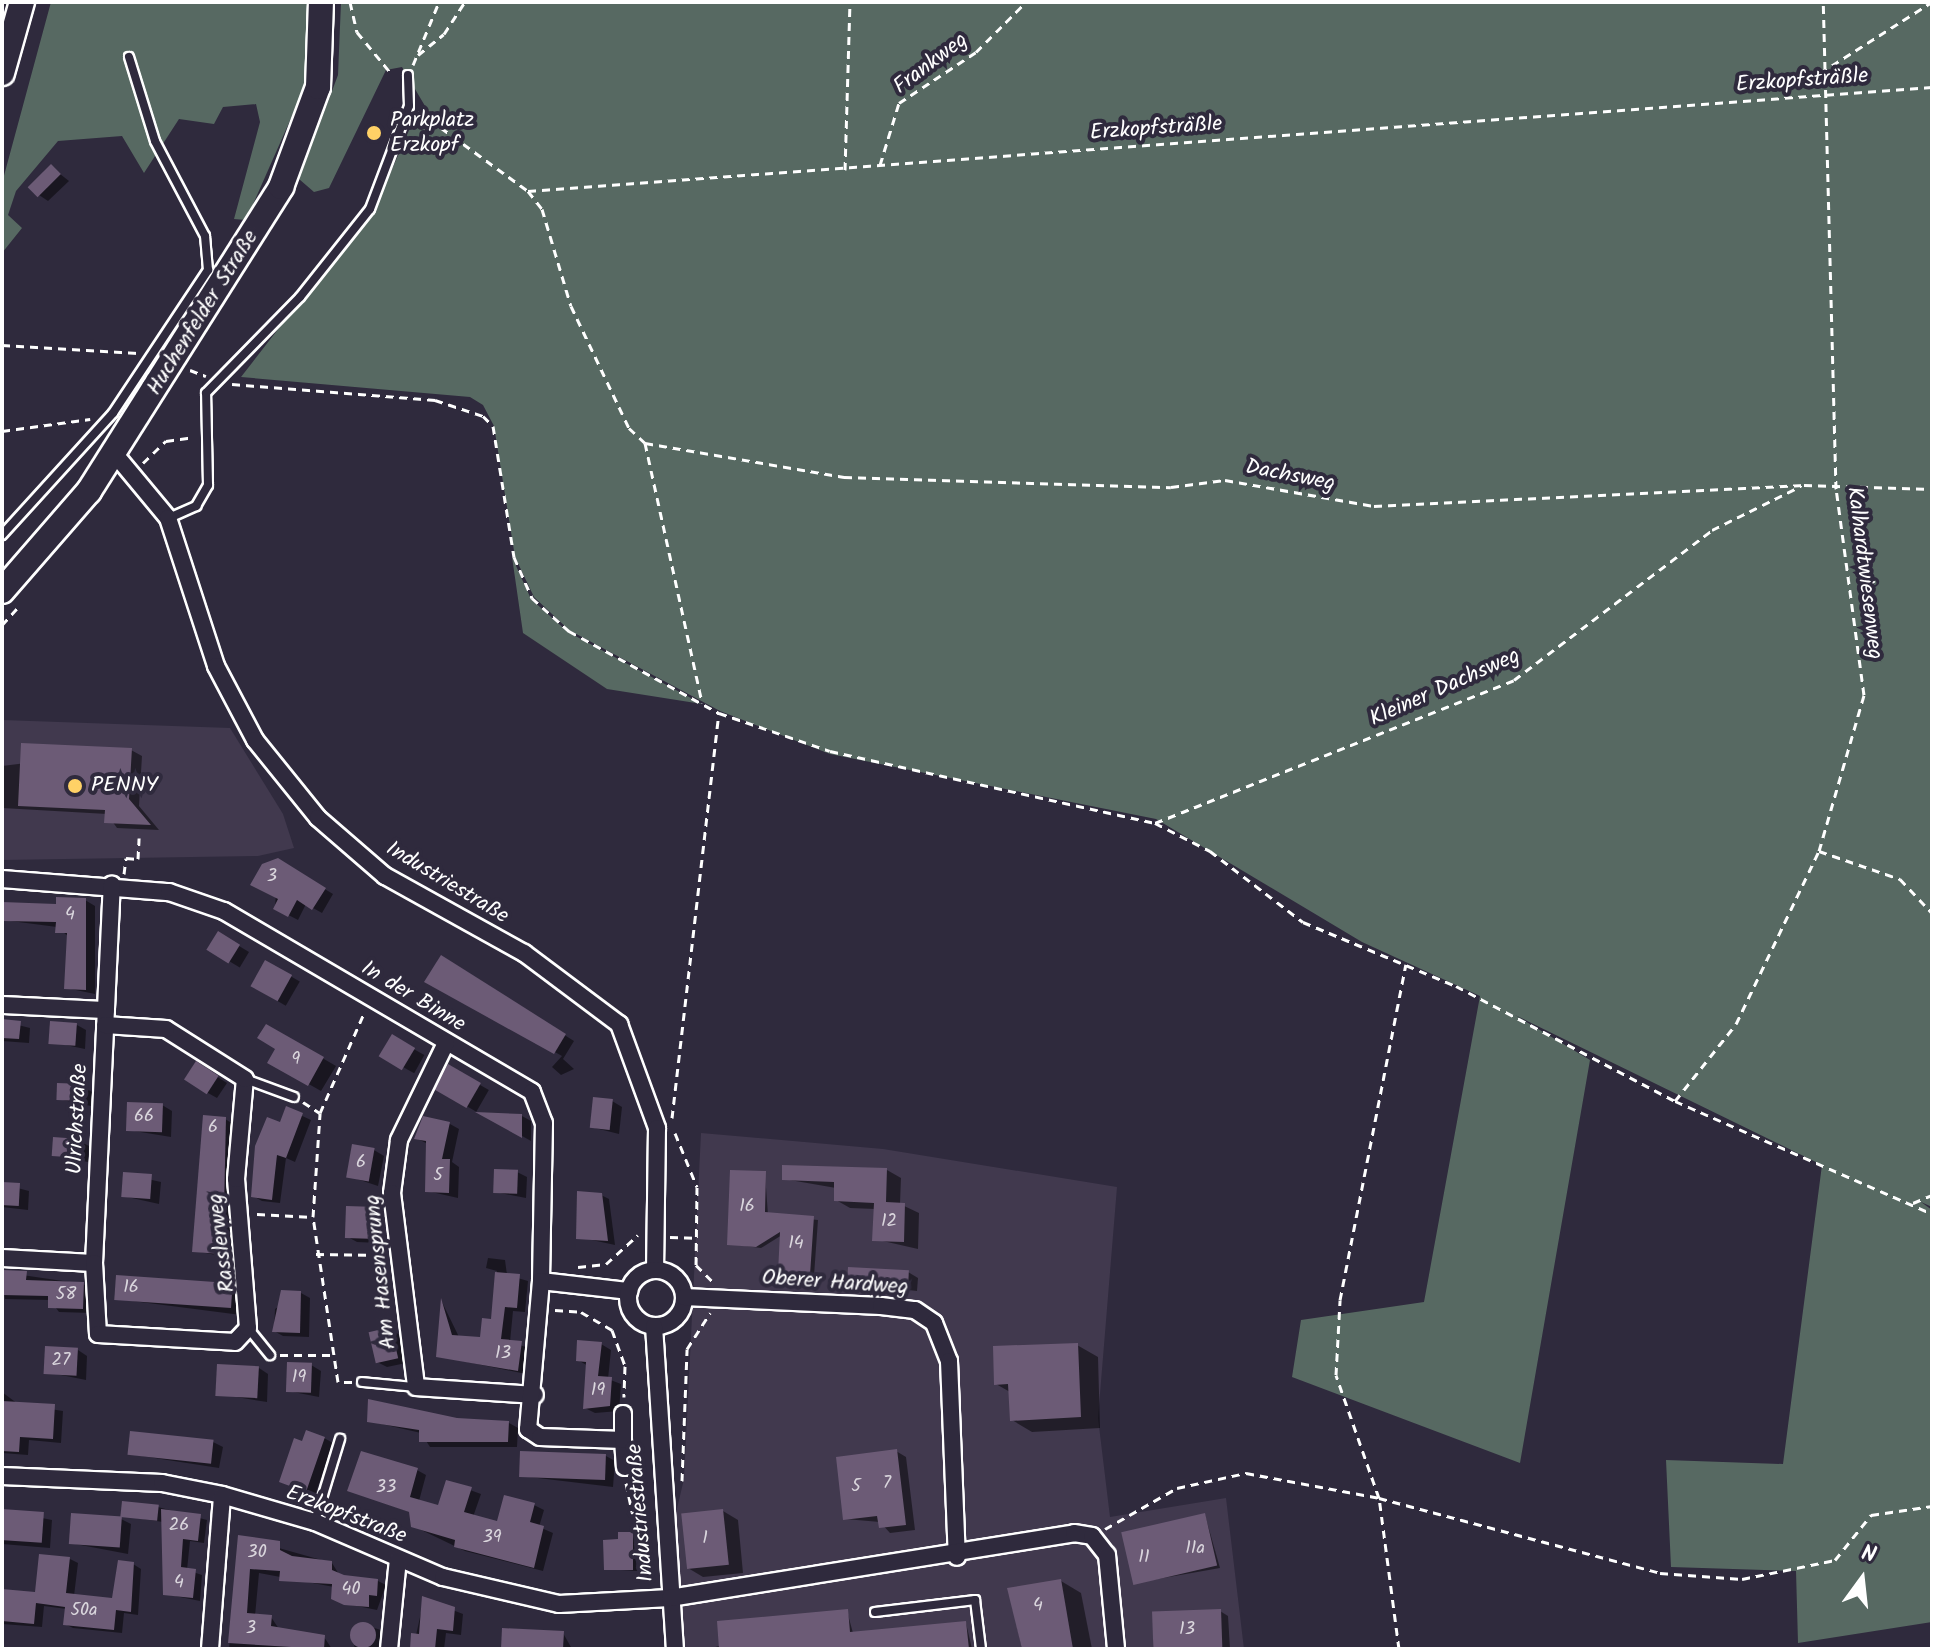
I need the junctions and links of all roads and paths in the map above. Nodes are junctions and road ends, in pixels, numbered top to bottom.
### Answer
1 (22, 2) edge
2 (321, 2) edge
3 (350, 2) edge
4 (439, 2) edge
5 (465, 2) edge
6 (850, 2) edge
7 (1026, 2) edge
8 (1823, 2) edge
9 (1932, 2) edge
10 (417, 55) junction
11 (129, 57) dead end
12 (390, 72) dead end
13 (2, 73) edge
14 (1820, 73) junction
15 (408, 75) joint
16 (1932, 87) edge
17 (1821, 95) junction
18 (409, 106) junction
19 (880, 166) junction
20 (845, 170) junction
21 (528, 191) junction
22 (2, 345) edge
23 (154, 355) junction
24 (218, 380) junction
25 (113, 413) junction
26 (2, 431) edge
27 (208, 437) junction
28 (645, 443) junction
29 (114, 453) junction
30 (136, 473) junction
31 (1804, 485) junction
32 (1836, 489) junction
33 (1932, 489) edge
34 (168, 518) junction
35 (2, 535) edge
36 (9, 594) edge
37 (2, 625) edge
38 (702, 703) junction
39 (719, 713) junction
40 (1155, 823) junction
41 (139, 838) dead end
42 (1819, 851) junction
43 (2, 879) edge
44 (117, 885) junction
45 (1932, 913) edge
46 (1406, 964) junction
47 (371, 997) junction
48 (2, 1005) edge
49 (105, 1018) junction
50 (446, 1043) junction
51 (245, 1079) junction
52 (294, 1097) joint
53 (1675, 1101) junction
54 (320, 1113) junction
55 (1932, 1195) edge
56 (1913, 1203) junction
57 (241, 1214) junction
58 (1932, 1214) edge
59 (313, 1217) junction
60 (655, 1236) junction
61 (694, 1238) junction
62 (316, 1254) junction
63 (399, 1255) junction
64 (2, 1258) edge
65 (94, 1263) junction
66 (542, 1263) junction
67 (655, 1270) junction
68 (541, 1281) junction
69 (629, 1291) junction
70 (684, 1297) junction
71 (712, 1299) junction
72 (540, 1308) junction
73 (654, 1326) junction
74 (248, 1328) junction
75 (270, 1355) joint
76 (332, 1355) junction
77 (338, 1382) dead end
78 (362, 1382) dead end
79 (416, 1387) junction
80 (535, 1395) junction
81 (623, 1414) joint
82 (340, 1439) dead end
83 (623, 1440) junction
84 (625, 1467) joint
85 (2, 1476) edge
86 (679, 1490) dead end
87 (222, 1495) junction
88 (1379, 1498) junction
89 (1932, 1506) edge
90 (315, 1522) junction
91 (1092, 1536) junction
92 (957, 1557) junction
93 (398, 1559) junction
94 (666, 1563) junction
95 (670, 1598) junction
96 (875, 1612) dead end
97 (210, 1649) edge
98 (389, 1649) edge
99 (675, 1649) edge
100 (981, 1649) edge
101 (1116, 1649) edge
102 (1399, 1649) edge

1 - 13 main road
2 - 29 main road, Huchenfelder Straße
3 - 12 path
4 - 10 path
5 - 10 path
6 - 20 path
7 - 19 path, Frankweg
8 - 14 path, Kalhardtwiesenweg
9 - 14 path
10 - 15 path
11 - 23 lane
14 - 17 path, Kalhardtwiesenweg
15 - 18 lane
16 - 17 path, Erzkopfsträßle
17 - 19 path, Erzkopfsträßle
17 - 32 path, Kalhardtwiesenweg
18 - 21 path
18 - 24 lane
19 - 20 path, Erzkopfsträßle
20 - 21 path, Erzkopfsträßle
21 - 28 path
22 - 23 path
23 - 25 lane
24 - 27 lane
24 - 38 path
25 - 26 path
25 - 35 lane
27 - 30 path
27 - 34 lane
28 - 31 path, Dachsweg
28 - 38 path
29 - 30 street, Industriestraße
29 - 36 main road, Huchenfelder Straße
30 - 34 street, Industriestraße
31 - 32 path, Dachsweg
31 - 40 path, Kleiner Dachsweg
32 - 33 path, Dachsweg
32 - 42 path, Kalhardtwiesenweg
34 - 60 street, Industriestraße
36 - 37 path
38 - 39 path
39 - 40 path
39 - 61 path
40 - 46 path
41 - 44 path
42 - 45 path
42 - 53 path, Kalhardtwiesenweg
43 - 44 street, In der Binne
44 - 47 street, In der Binne
44 - 49 street, Ulrichstraße
46 - 53 path
46 - 88 path
47 - 50 street, In der Binne
47 - 54 path
48 - 49 street
49 - 51 street
49 - 65 street, Ulrichstraße
50 - 63 street, Am Hasensprung
50 - 66 street, In der Binne
51 - 52 lane
51 - 57 street, Rasslerweg
52 - 54 path
53 - 56 path
54 - 59 path
55 - 56 path
56 - 58 path
57 - 59 path
57 - 74 street, Rasslerweg
59 - 62 path
60 - 61 path
60 - 66 path
60 - 67 street, Industriestraße
61 - 71 path
62 - 63 path
62 - 76 path
63 - 79 street, Am Hasensprung
64 - 65 street
65 - 74 street
66 - 68 street, In der Binne
67 - 69 street
67 - 70 street
68 - 69 street
68 - 72 street
69 - 73 street
70 - 71 street, Oberer Hardweg
70 - 73 street
71 - 86 path
71 - 92 street, Oberer Hardweg
72 - 80 street
72 - 81 path
73 - 94 street, Industriestraße
74 - 75 lane
75 - 76 path
76 - 77 path
78 - 79 lane
79 - 80 street
80 - 83 street
81 - 83 street
82 - 90 lane
83 - 84 street
84 - 94 path
85 - 87 street, Erzkopfstraße
87 - 90 street, Erzkopfstraße
87 - 97 street
88 - 89 path
88 - 91 path
88 - 102 path
90 - 93 street, Erzkopfstraße
91 - 92 street
91 - 101 street
92 - 95 street
93 - 95 street, Erzkopfstraße
93 - 98 street
94 - 95 street, Industriestraße
95 - 99 street, Industriestraße
96 - 100 lane

